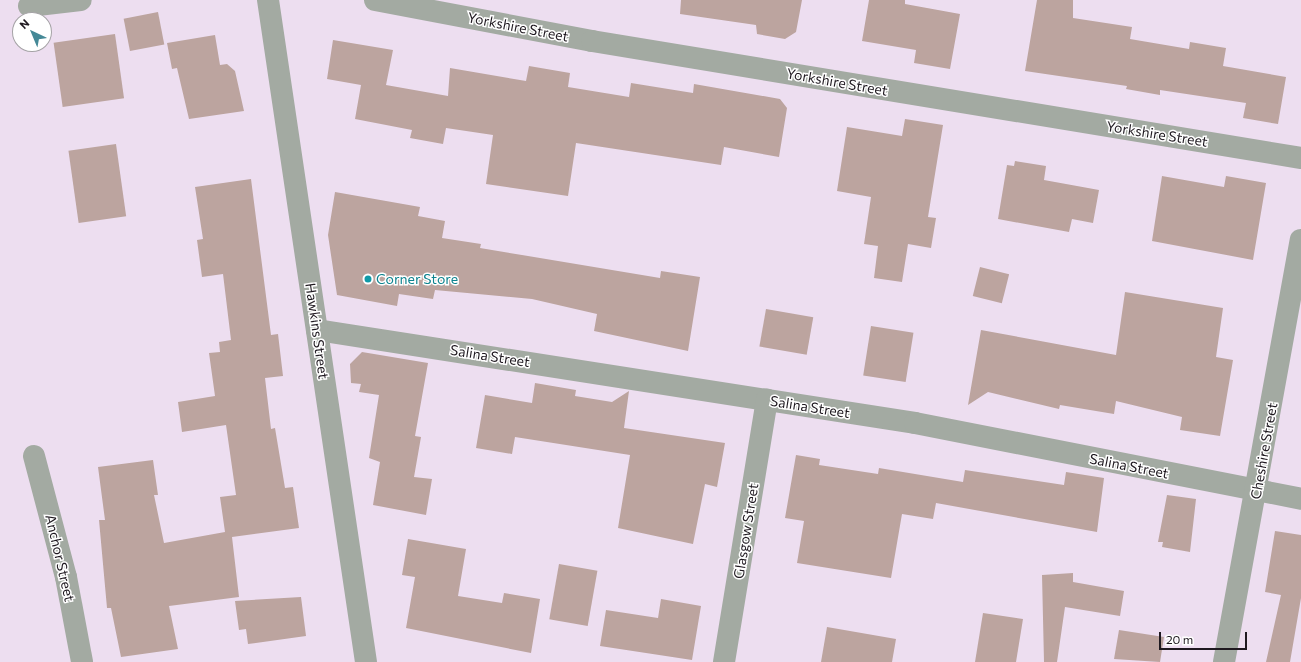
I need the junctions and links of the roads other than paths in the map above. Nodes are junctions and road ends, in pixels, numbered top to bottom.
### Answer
1 (81, 0) edge
2 (268, 0) edge
3 (375, 0) edge
4 (29, 6) dead end
5 (1301, 158) edge
6 (1301, 240) edge
7 (316, 330) junction
8 (767, 400) junction
9 (34, 456) dead end
10 (1257, 492) junction
11 (1301, 499) edge
12 (82, 662) edge
13 (366, 662) edge
14 (724, 662) edge
15 (1224, 662) edge

1 - 4 street
2 - 7 street, Hawkins Street
3 - 5 street, Yorkshire Street
6 - 10 street, Cheshire Street
7 - 8 street, Salina Street
7 - 13 street, Hawkins Street
8 - 10 street, Salina Street
8 - 14 street, Glasgow Street
9 - 12 street, Anchor Street
10 - 11 street, Salina Street
10 - 15 street, Cheshire Street

